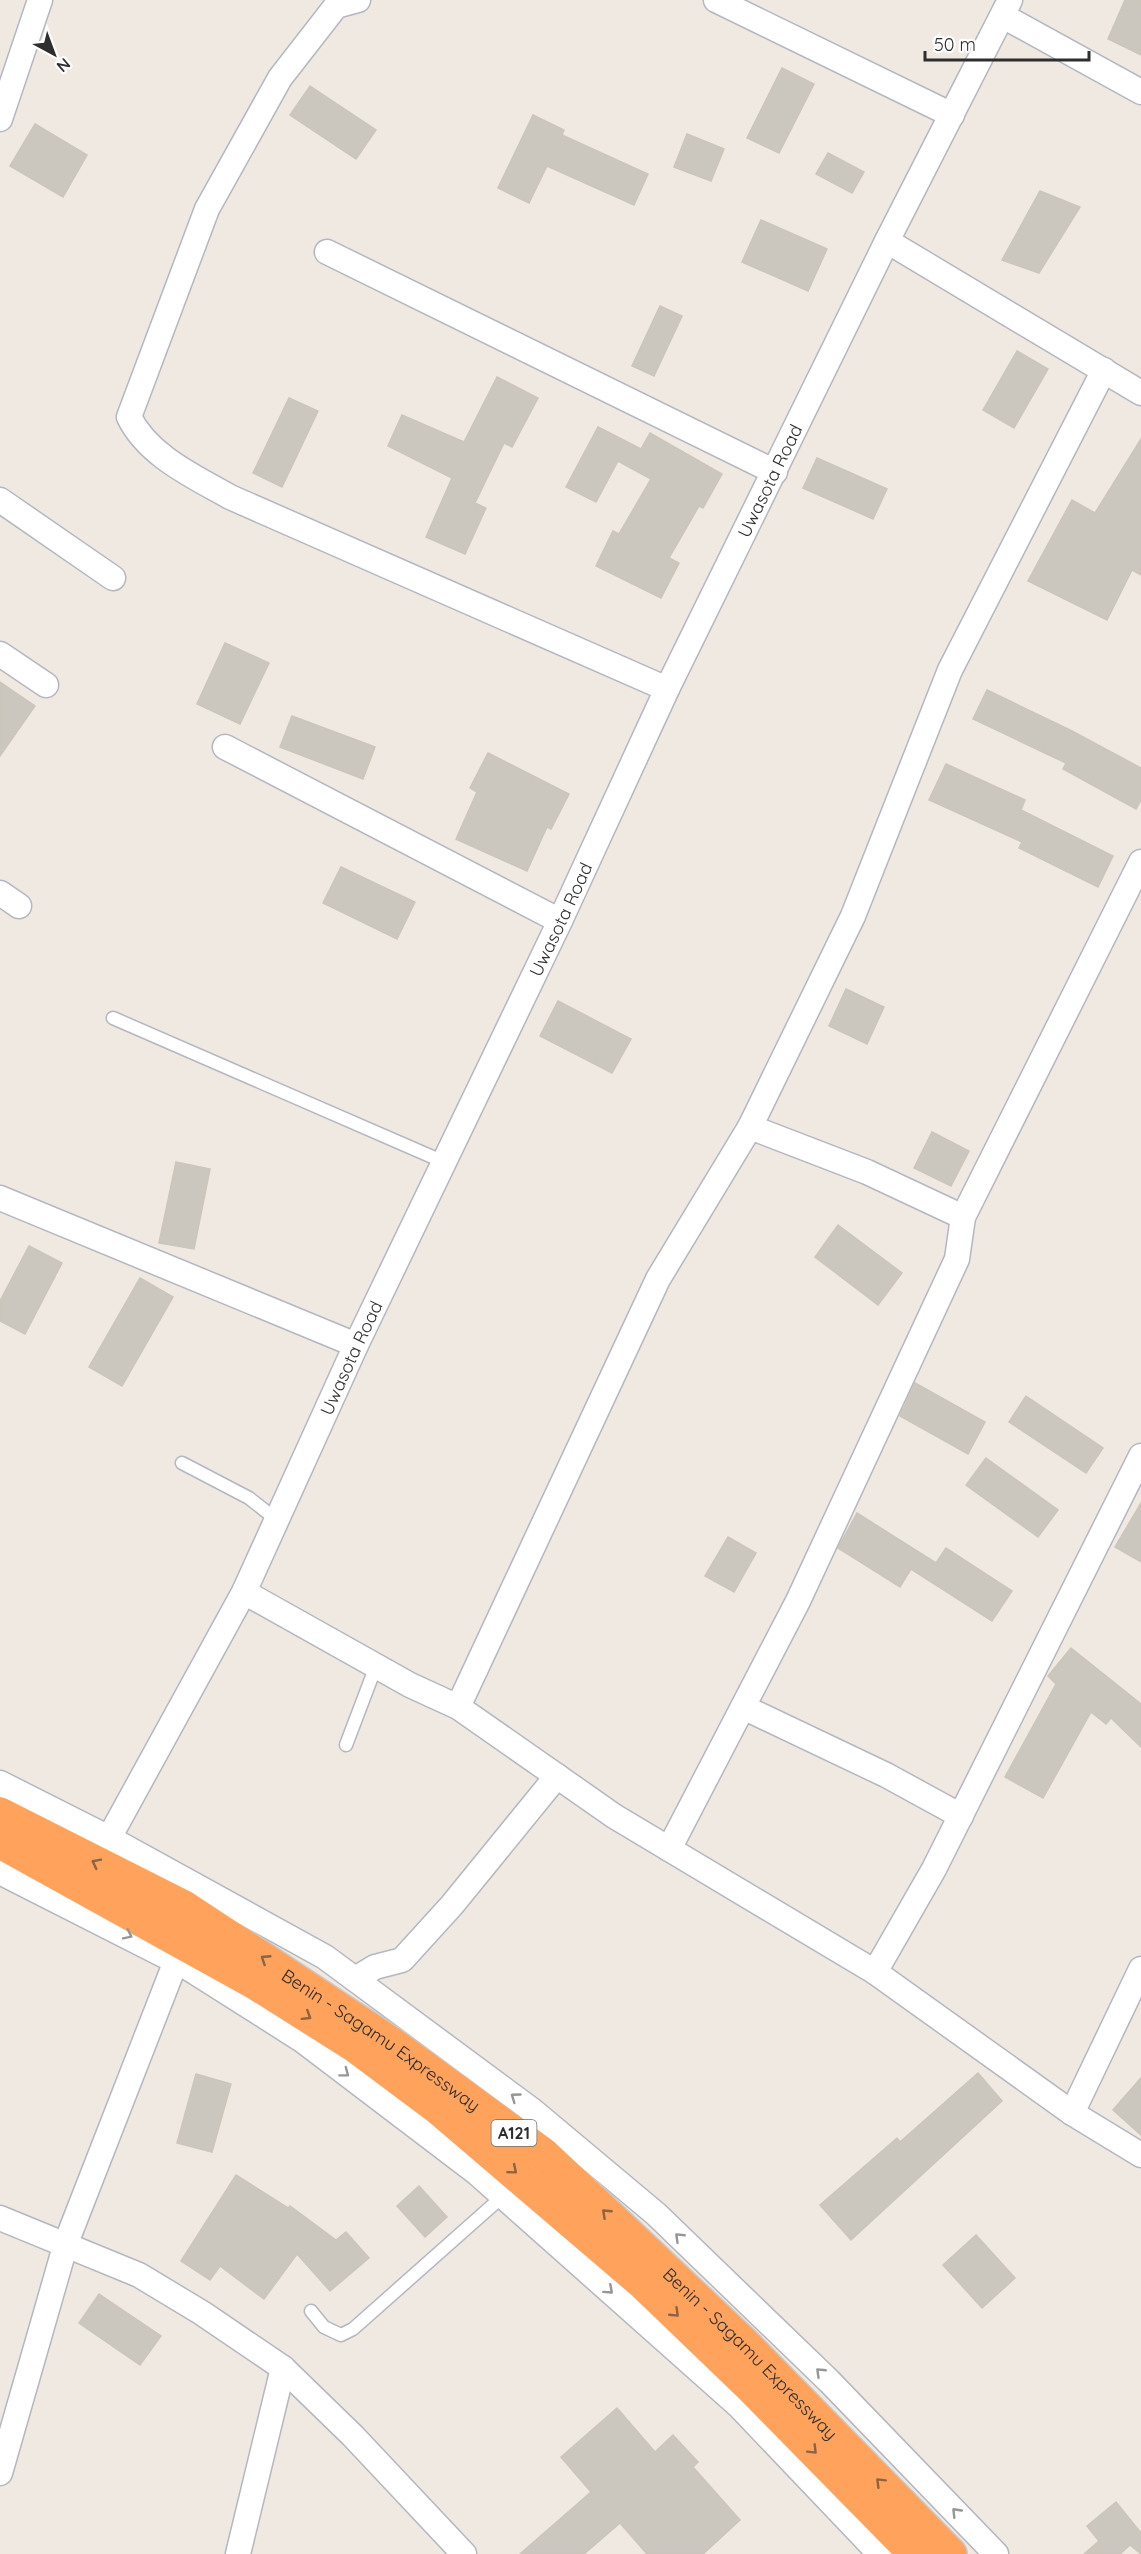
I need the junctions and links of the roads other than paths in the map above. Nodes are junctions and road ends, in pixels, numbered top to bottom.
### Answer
1 (40, 0) edge
2 (716, 0) edge
3 (340, 2) edge
4 (1007, 8) edge
5 (1141, 92) edge
6 (952, 116) junction
7 (0, 120) edge
8 (887, 241) junction
9 (327, 252) dead end
10 (1104, 370) junction
11 (1141, 393) edge
12 (775, 472) junction
13 (0, 500) edge
14 (113, 578) dead end
15 (0, 654) edge
16 (46, 685) dead end
17 (667, 689) junction
18 (225, 747) dead end
19 (1141, 862) edge
20 (560, 921) junction
21 (113, 1018) dead end
22 (750, 1127) junction
23 (444, 1162) junction
24 (0, 1198) edge
25 (963, 1217) junction
26 (356, 1345) junction
27 (1141, 1456) edge
28 (182, 1463) dead end
29 (277, 1520) junction
30 (244, 1592) junction
31 (376, 1666) junction
32 (458, 1707) junction
33 (743, 1707) junction
34 (346, 1745) dead end
35 (557, 1776) junction
36 (0, 1783) edge
37 (0, 1814) edge
38 (961, 1816) junction
39 (110, 1838) junction
40 (0, 1842) edge
41 (669, 1850) junction
42 (1, 1875) edge
43 (176, 1961) junction
44 (1141, 1970) edge
45 (876, 1972) junction
46 (355, 1979) junction
47 (1071, 2113) junction
48 (1141, 2155) edge
49 (503, 2196) junction
50 (0, 2218) edge
51 (66, 2243) junction
52 (311, 2311) dead end
53 (283, 2368) junction
54 (0, 2473) edge
55 (238, 2554) edge
56 (464, 2554) edge
57 (880, 2554) edge
58 (915, 2554) edge
59 (950, 2554) edge
60 (996, 2554) edge

1 - 7 street
2 - 6 street
3 - 17 street
4 - 5 street
4 - 6 street, Uwasota Road
6 - 8 street, Uwasota Road
8 - 10 street
8 - 12 street, Uwasota Road
9 - 12 street
10 - 11 street
10 - 22 street
12 - 17 street, Uwasota Road
13 - 14 street
15 - 16 street
17 - 20 street, Uwasota Road
18 - 20 street
19 - 25 street
20 - 23 street, Uwasota Road
21 - 23 lane
22 - 25 street
22 - 32 street
23 - 26 street, Uwasota Road
24 - 26 street
25 - 33 street
26 - 29 street, Uwasota Road
27 - 38 street
28 - 29 lane
29 - 30 street, Uwasota Road
30 - 31 street
30 - 39 street, Uwasota Road
31 - 32 street
31 - 34 lane
32 - 35 street
33 - 38 street
33 - 41 street
35 - 41 street
35 - 46 street
36 - 39 street
59 -> 37 highway, Benin - Sagamu Expressway / A121
38 - 45 street
39 - 46 street
40 -> 58 highway, A121
41 - 45 street
42 -> 43 street
43 -> 49 street
43 - 51 street
44 - 47 street
45 - 47 street
60 -> 46 street
47 - 48 street
49 - 52 lane
49 -> 57 street
50 - 51 street
51 - 53 street
51 - 54 street
53 - 55 street
53 - 56 street

